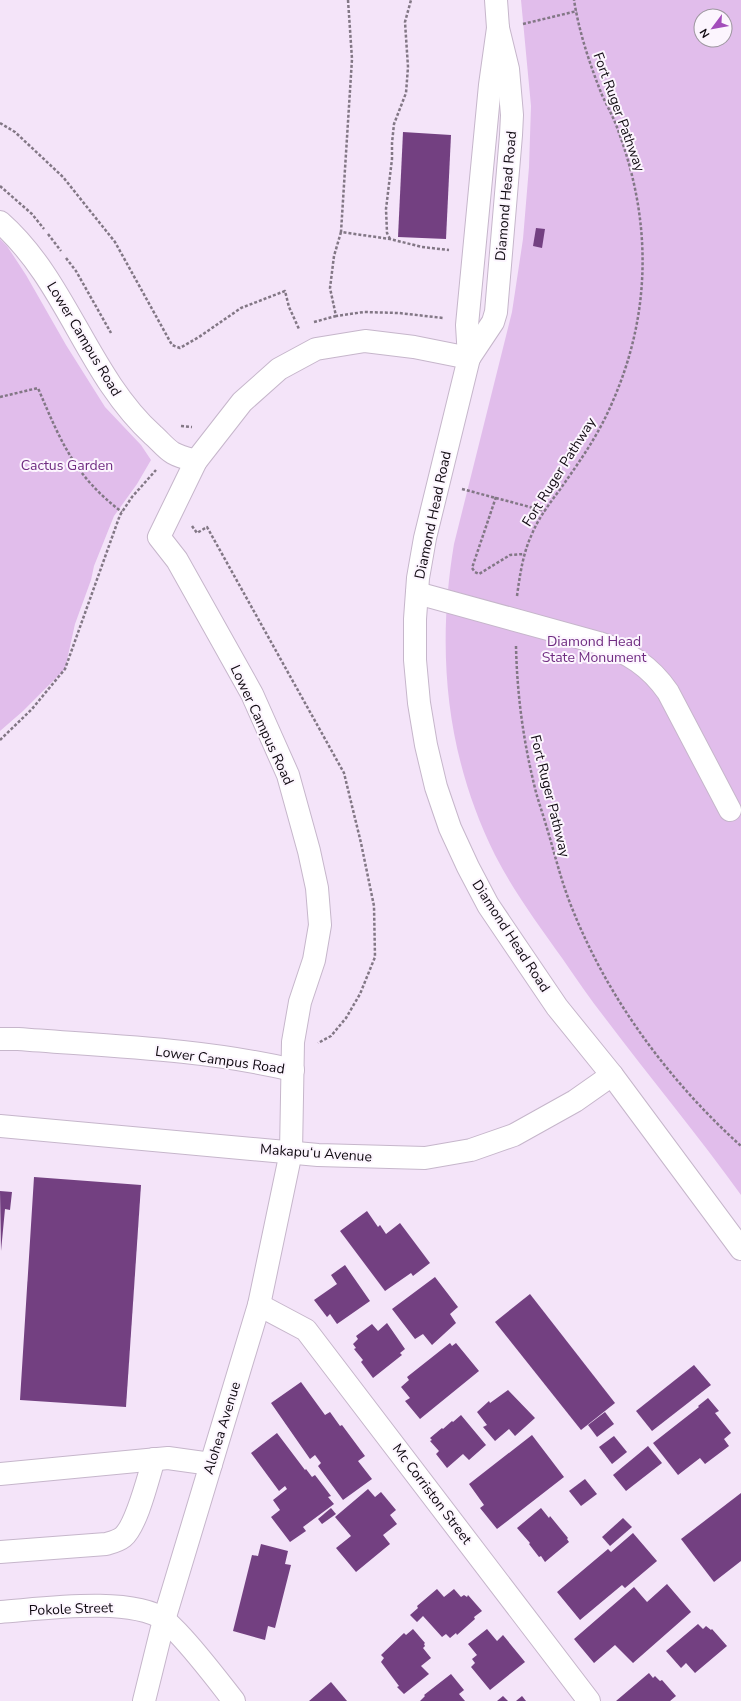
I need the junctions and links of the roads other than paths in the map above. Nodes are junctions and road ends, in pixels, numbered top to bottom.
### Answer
1 (496, 0) edge
2 (0, 222) edge
3 (469, 358) junction
4 (196, 461) junction
5 (417, 593) junction
6 (730, 810) dead end
7 (9, 1039) edge
8 (293, 1070) junction
9 (612, 1075) junction
10 (0, 1126) edge
11 (291, 1152) junction
12 (741, 1249) edge
13 (259, 1305) junction
14 (154, 1459) junction
15 (211, 1464) junction
16 (0, 1474) edge
17 (0, 1552) edge
18 (0, 1612) edge
19 (164, 1620) junction
20 (144, 1701) edge
21 (234, 1701) edge
22 (589, 1701) edge

1 - 3 street, Diamond Head Road
2 - 4 street, Lower Campus Road
3 - 4 street, Lower Campus Road
3 - 5 street, Diamond Head Road
4 - 8 street, Lower Campus Road
5 - 6 street
5 - 9 street, Diamond Head Road
7 - 8 street, Lower Campus Road
8 - 11 street, Alohea Avenue
9 - 11 street, Makapu‘u Avenue
9 - 12 street, Diamond Head Road
10 - 11 street, Makapu‘u Avenue
11 - 13 street, Alohea Avenue
13 - 15 street, Alohea Avenue
13 - 22 street, Mc Corriston Street
14 - 15 street
14 - 16 street
14 - 17 street
15 - 19 street, Alohea Avenue
18 - 19 street, Pokole Street
19 - 20 street, Alohea Avenue
19 - 21 street, Pokole Street

